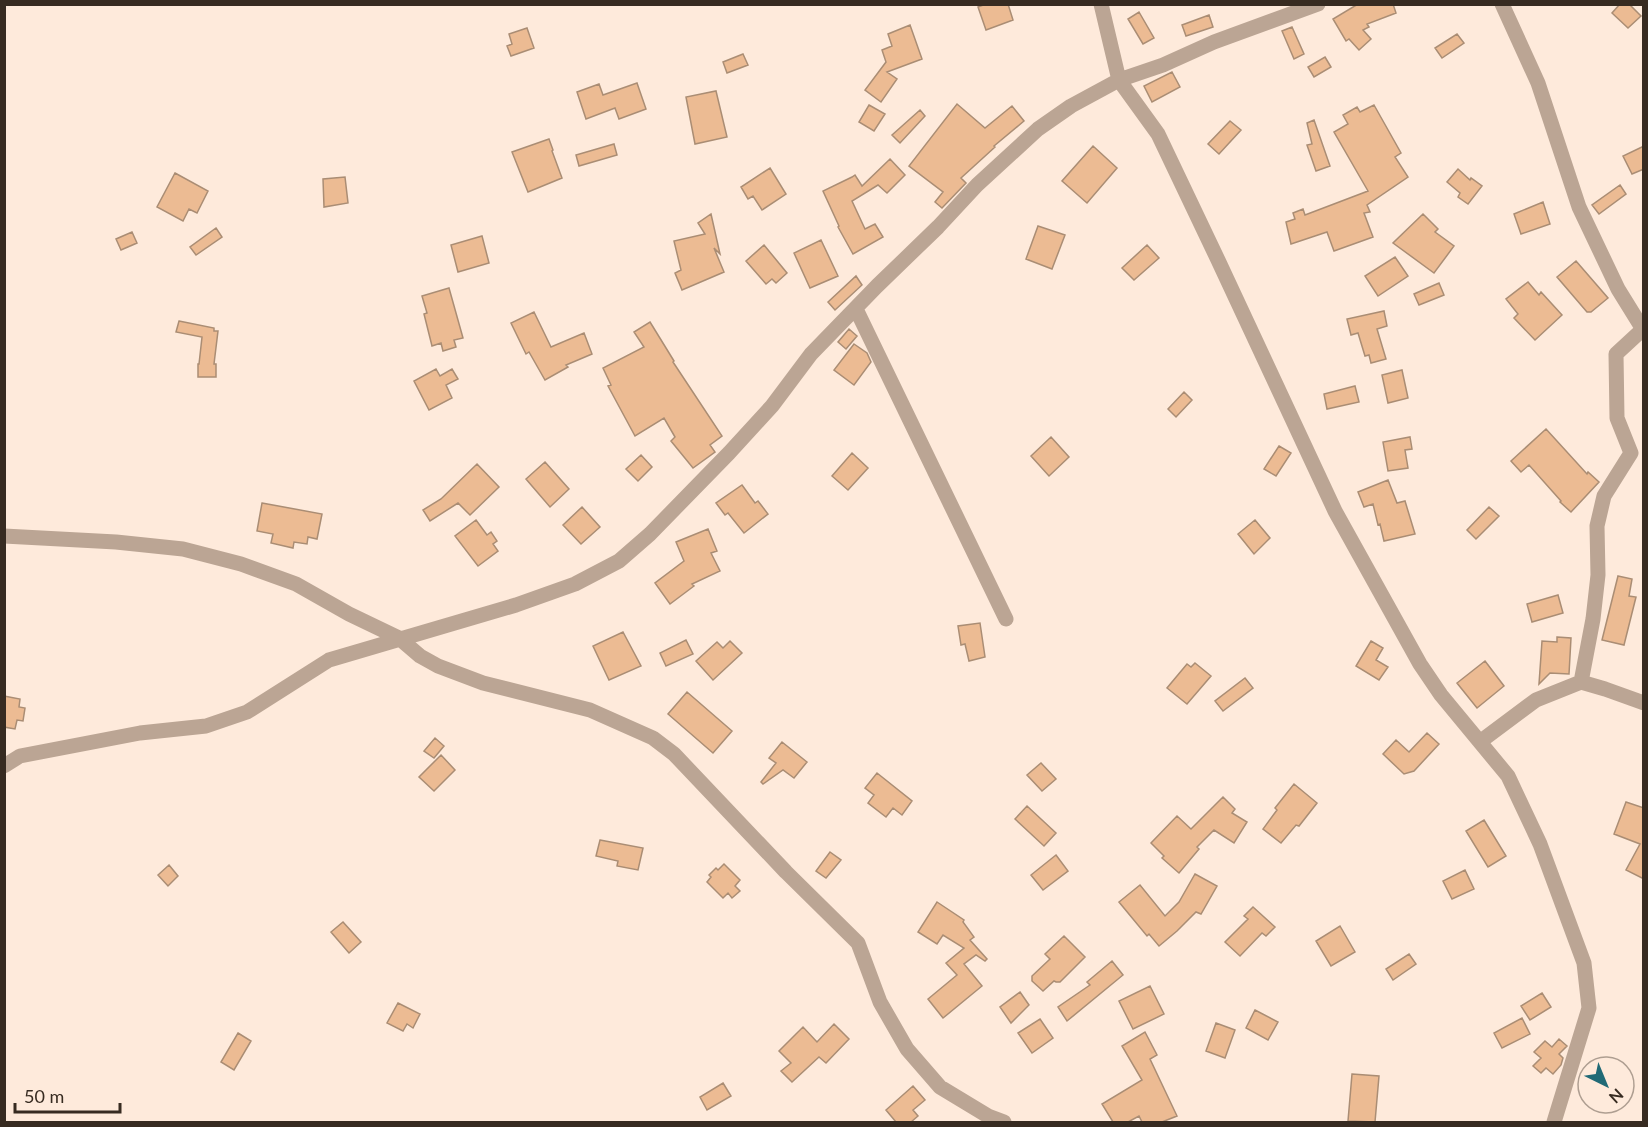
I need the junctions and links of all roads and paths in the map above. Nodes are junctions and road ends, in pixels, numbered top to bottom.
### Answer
1 (1101, 4) edge
2 (1318, 4) edge
3 (1502, 4) edge
4 (1119, 80) junction
5 (856, 309) junction
6 (1643, 331) edge
7 (4, 536) edge
8 (1006, 619) dead end
9 (399, 638) junction
10 (1581, 682) junction
11 (1644, 703) edge
12 (1480, 741) junction
13 (4, 766) edge
14 (1005, 1122) edge
15 (1554, 1122) edge

1 - 4 street
2 - 4 street
3 - 6 street
4 - 5 street
4 - 12 street
5 - 8 street
5 - 9 street
6 - 10 street
7 - 9 street
9 - 13 street
9 - 14 street
10 - 11 street
10 - 12 street
12 - 15 street

